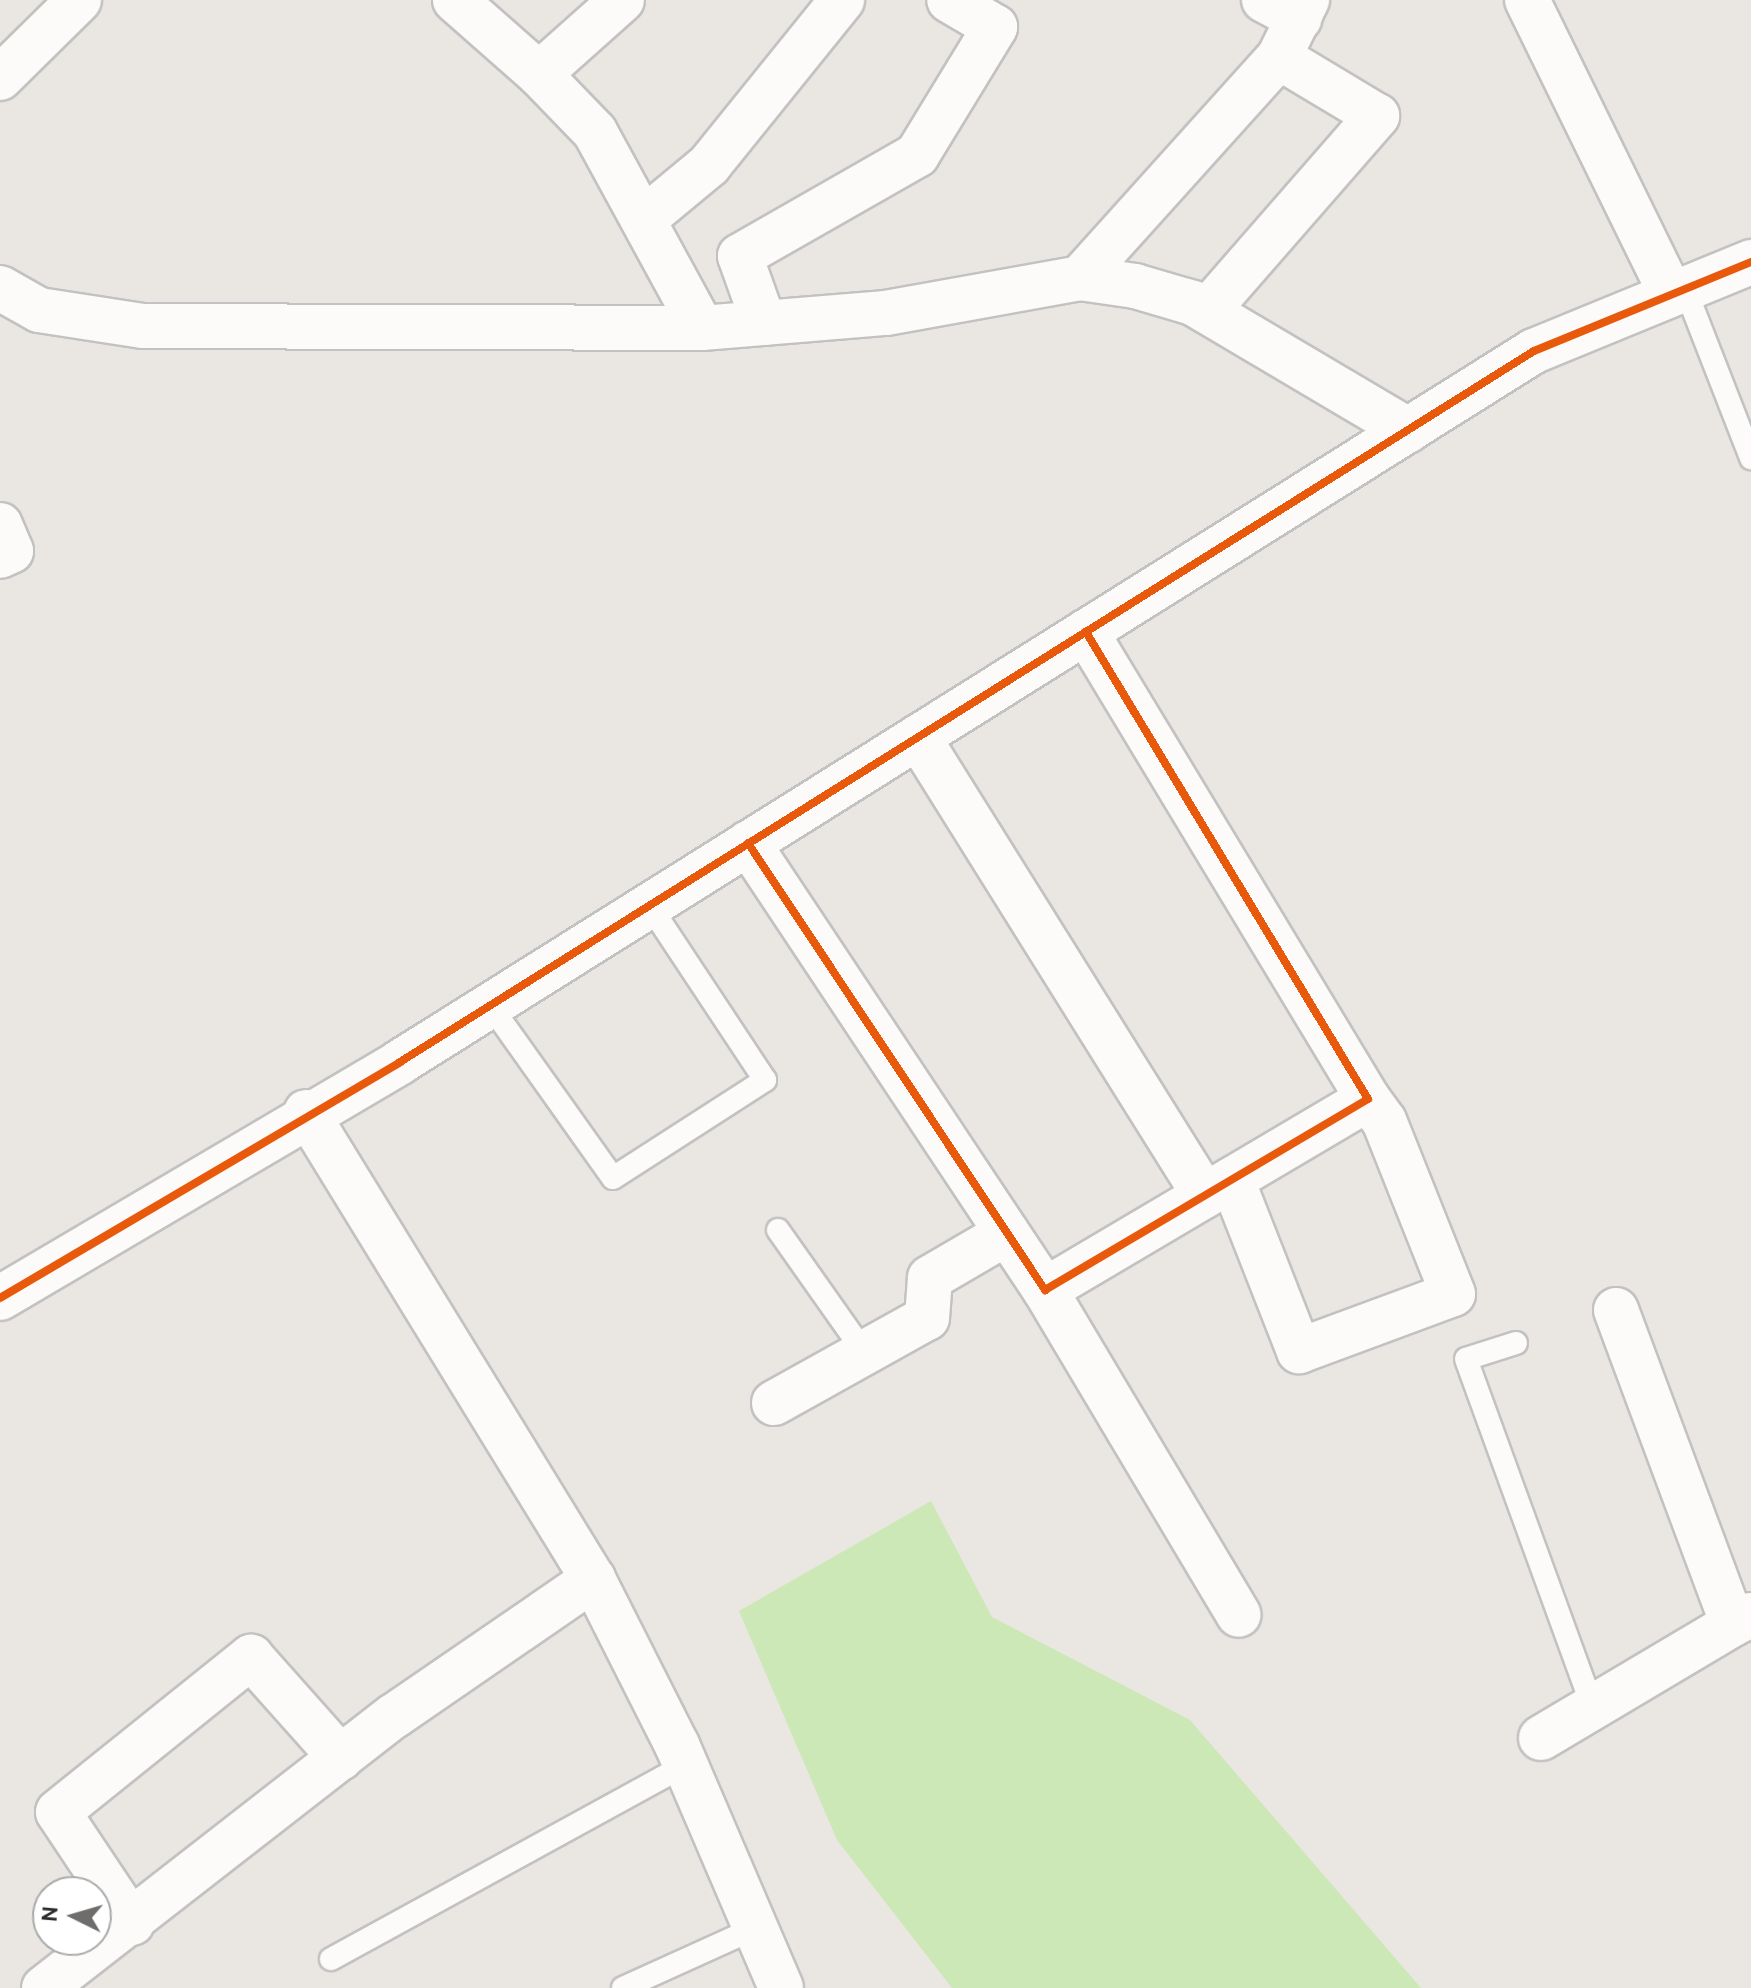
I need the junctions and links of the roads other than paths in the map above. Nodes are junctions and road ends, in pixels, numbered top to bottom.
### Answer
1 (79, 0) edge
2 (455, 0) edge
3 (622, 0) edge
4 (842, 0) edge
5 (949, 0) edge
6 (1527, 0) edge
7 (1287, 19) edge
8 (539, 74) junction
9 (0, 78) edge
10 (644, 219) junction
11 (1751, 262) edge
12 (1080, 278) junction
13 (0, 288) edge
14 (1677, 289) junction
15 (1207, 311) junction
16 (764, 323) junction
17 (702, 328) junction
18 (1408, 430) junction
19 (1751, 458) edge
20 (0, 525) edge
21 (0, 556) edge
22 (1086, 632) junction
23 (918, 737) junction
24 (748, 843) junction
25 (649, 905) junction
26 (490, 1005) junction
27 (1368, 1099) junction
28 (306, 1112) junction
29 (1218, 1188) junction
30 (778, 1230) dead end
31 (1007, 1233) junction
32 (1045, 1290) junction
33 (0, 1298) edge
34 (1616, 1310) dead end
35 (1516, 1343) dead end
36 (864, 1352) junction
37 (774, 1403) dead end
38 (593, 1579) junction
39 (1239, 1615) dead end
40 (1742, 1620) edge
41 (1593, 1707) junction
42 (1541, 1738) dead end
43 (341, 1758) junction
44 (685, 1765) junction
45 (132, 1923) junction
46 (751, 1930) junction
47 (331, 1959) dead end
48 (44, 1988) edge
49 (623, 1988) edge
50 (781, 1988) edge

1 - 9 street
2 - 8 street
3 - 8 street
4 - 10 street
5 - 16 street
6 - 14 street
7 - 12 street
7 - 15 street
8 - 10 street
10 - 17 street
11 - 14 street
12 - 15 street
12 - 16 street
13 - 17 street
14 - 18 street
14 - 19 lane
15 - 18 street
16 - 17 street
18 - 22 street
20 - 21 street
22 - 23 street
22 - 27 street
23 - 24 street
23 - 29 street
24 - 25 street
24 - 31 street
25 - 26 street
25 - 26 lane
26 - 28 street
27 - 29 street
27 - 29 street
28 - 33 street
28 - 38 street
29 - 32 street
30 - 36 lane
31 - 32 street
31 - 36 street
32 - 39 street
34 - 40 street
35 - 41 lane
36 - 37 street
38 - 43 street
38 - 44 street
40 - 41 street
41 - 42 street
43 - 45 street
43 - 45 street
44 - 46 street
44 - 47 lane
45 - 48 street
46 - 49 lane
46 - 50 street

